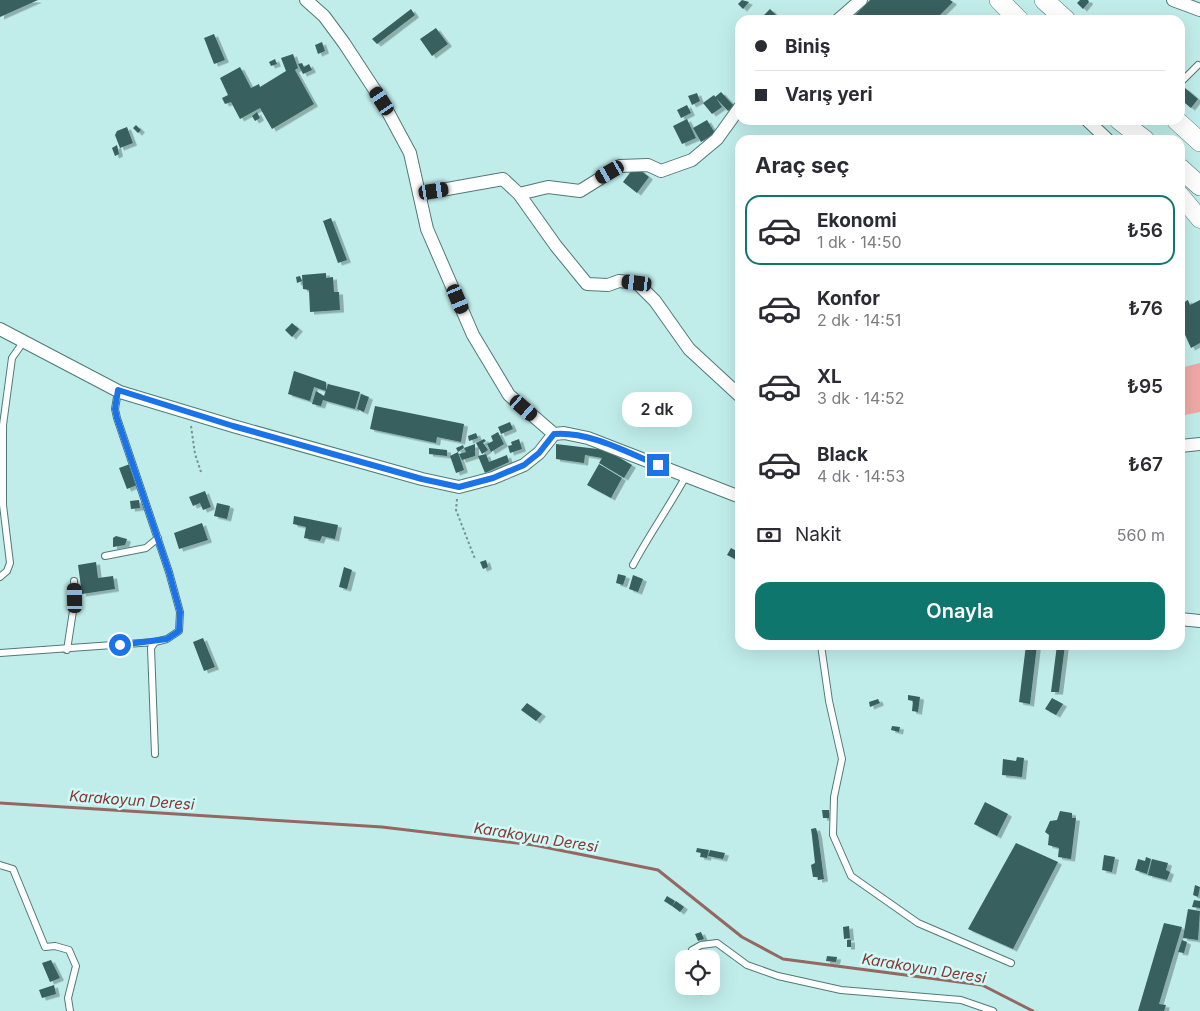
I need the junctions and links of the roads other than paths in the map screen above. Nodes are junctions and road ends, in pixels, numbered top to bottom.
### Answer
1 (306, 0) edge
2 (861, 0) edge
3 (999, 0) edge
4 (1044, 0) edge
5 (1173, 0) edge
6 (1200, 10) edge
7 (844, 15) edge
8 (1014, 15) edge
9 (1060, 15) edge
10 (1198, 65) dead end
11 (1185, 78) edge
12 (735, 114) edge
13 (1092, 125) edge
14 (1122, 125) edge
15 (1125, 125) edge
16 (1181, 125) edge
17 (1103, 135) edge
18 (1130, 135) edge
19 (1138, 135) edge
20 (1200, 142) edge
21 (1185, 172) edge
22 (1200, 186) edge
23 (419, 194) junction
24 (519, 194) junction
25 (1185, 201) edge
26 (1200, 219) edge
27 (0, 329) edge
28 (24, 342) junction
29 (118, 390) junction
30 (735, 391) edge
31 (554, 434) junction
32 (1200, 444) edge
33 (1185, 446) edge
34 (686, 476) junction
35 (735, 495) edge
36 (158, 538) junction
37 (105, 556) dead end
38 (633, 565) dead end
39 (0, 577) edge
40 (74, 581) dead end
41 (1185, 620) edge
42 (1200, 621) edge
43 (155, 642) junction
44 (67, 650) junction
45 (822, 650) edge
46 (0, 653) edge
47 (155, 754) dead end
48 (0, 865) edge
49 (692, 950) dead end
50 (1011, 963) dead end
51 (70, 1011) edge
52 (993, 1011) edge

1 - 23 street
2 - 7 street
3 - 8 main road
4 - 9 main road
5 - 6 street
10 - 11 lane
12 - 24 street
13 - 17 street
14 - 18 main road
15 - 19 main road
16 - 20 main road
21 - 22 main road
23 - 24 street
23 - 31 street
24 - 30 street
25 - 26 main road
27 - 28 street
28 - 29 street
28 - 39 lane
29 - 31 street
29 - 36 lane
31 - 34 street
32 - 33 street
34 - 35 street
34 - 38 lane
36 - 37 lane
36 - 43 lane
40 - 44 lane
41 - 42 street
43 - 44 lane
43 - 47 lane
44 - 46 lane
45 - 50 lane
48 - 51 lane
49 - 52 lane

